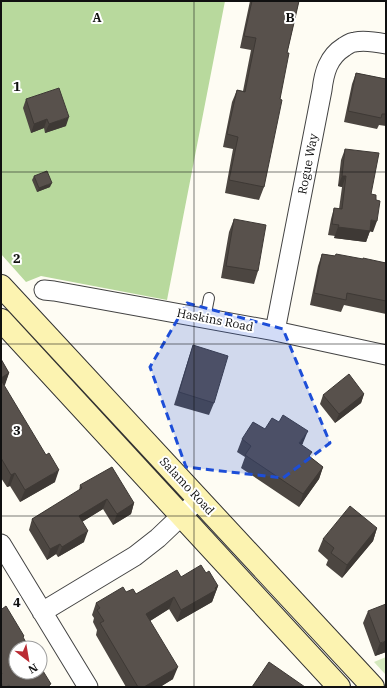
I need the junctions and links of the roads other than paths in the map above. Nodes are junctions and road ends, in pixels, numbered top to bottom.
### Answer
1 (386, 44) edge
2 (1, 286) edge
3 (44, 290) dead end
4 (209, 298) dead end
5 (206, 318) junction
6 (1, 320) edge
7 (275, 331) junction
8 (386, 355) edge
9 (199, 499) junction
10 (182, 516) junction
11 (1, 544) edge
12 (42, 612) junction
13 (88, 687) edge
14 (339, 687) edge
15 (373, 687) edge

1 - 7 street, Rogue Way
2 - 9 main road, Salamo Road
3 - 5 street, Haskins Road
4 - 5 lane
5 - 7 street, Haskins Road
6 - 10 main road, Salamo Road
7 - 8 street, Haskins Road
9 - 10 street
9 - 15 main road, Salamo Road
10 - 12 street
10 - 14 main road, Salamo Road
11 - 12 street
12 - 13 street

